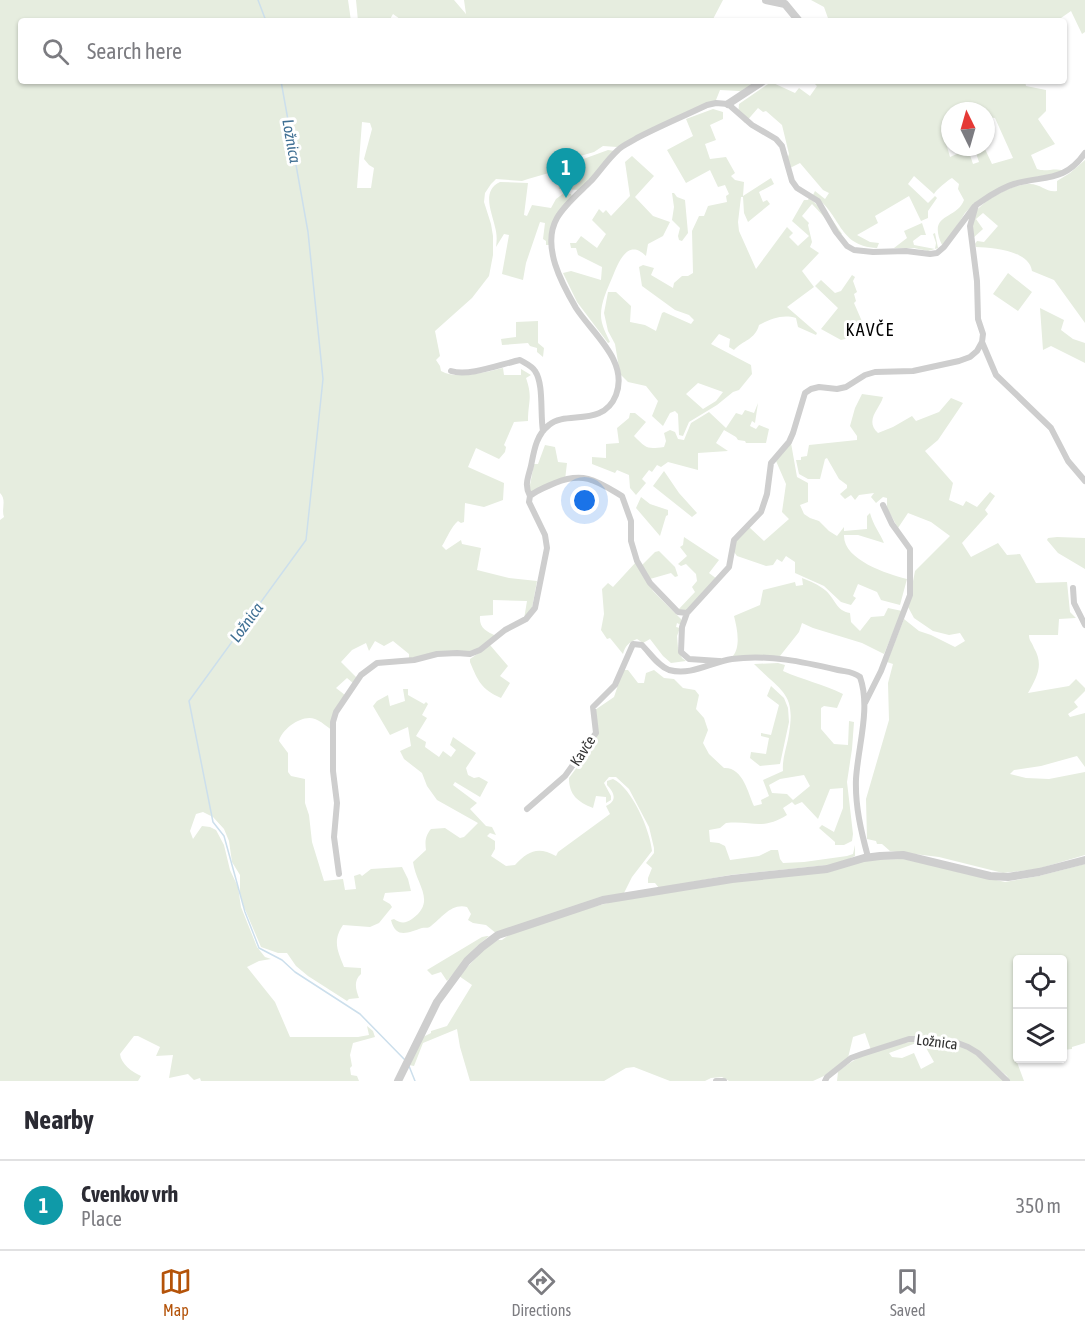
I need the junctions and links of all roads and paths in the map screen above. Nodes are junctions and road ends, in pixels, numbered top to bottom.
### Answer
1 (766, 0) edge
2 (797, 18) edge
3 (758, 84) edge
4 (728, 104) junction
5 (1085, 153) edge
6 (976, 205) junction
7 (982, 342) junction
8 (452, 371) dead end
9 (543, 431) junction
10 (1085, 482) edge
11 (530, 496) junction
12 (883, 504) dead end
13 (1073, 588) dead end
14 (687, 613) junction
15 (1085, 625) edge
16 (721, 661) junction
17 (864, 704) junction
18 (527, 809) dead end
19 (868, 857) junction
20 (1085, 860) edge
21 (339, 874) dead end
22 (399, 1079) edge
23 (826, 1079) edge
24 (716, 1081) edge
25 (724, 1081) edge
26 (817, 1081) edge
27 (1007, 1081) edge

1 - 2 street
3 - 4 street
4 - 6 street
4 - 9 street
5 - 6 street
6 - 7 street
7 - 10 street
7 - 14 street
8 - 9 street
9 - 11 street
11 - 14 street
11 - 21 street
12 - 17 street, Kavče
13 - 15 street
14 - 16 street, Kavče
16 - 17 street, Kavče
16 - 18 street, Kavče
17 - 19 street, Kavče
19 - 20 street
19 - 22 street
23 - 26 street, Ložnica
23 - 27 street, Ložnica
24 - 25 street

